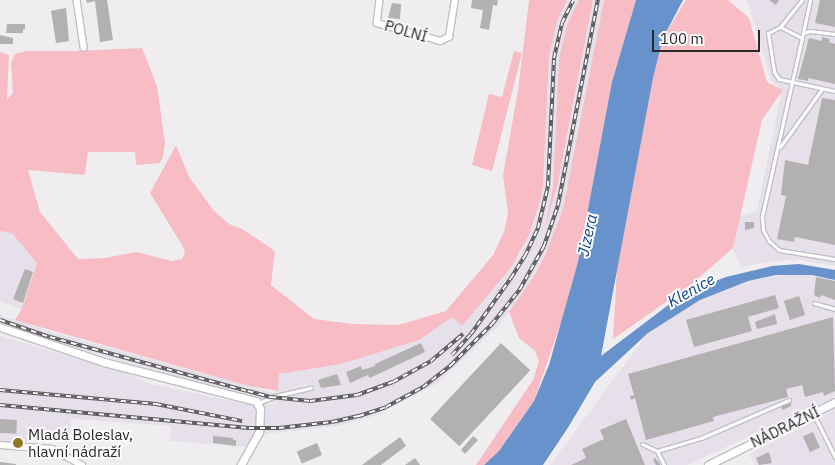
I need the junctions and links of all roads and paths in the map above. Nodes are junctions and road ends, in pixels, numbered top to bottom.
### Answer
1 (77, 0) edge
2 (380, 0) edge
3 (455, 0) edge
4 (802, 0) edge
5 (810, 0) edge
6 (780, 27) junction
7 (803, 34) junction
8 (835, 34) edge
9 (802, 38) junction
10 (84, 47) dead end
11 (792, 83) junction
12 (822, 88) junction
13 (835, 91) edge
14 (778, 149) junction
15 (835, 259) edge
16 (814, 303) dead end
17 (835, 309) edge
18 (0, 328) edge
19 (311, 388) dead end
20 (789, 400) dead end
21 (835, 402) edge
22 (258, 403) junction
23 (813, 413) junction
24 (642, 444) dead end
25 (0, 445) edge
26 (658, 451) junction
27 (835, 457) edge
28 (82, 465) edge
29 (241, 465) edge
30 (664, 465) edge
31 (708, 465) edge

1 - 10 street
2 - 3 street, POLNÍ
4 - 6 lane
5 - 7 lane
6 - 9 lane
6 - 11 lane
7 - 8 lane
7 - 9 lane
9 - 11 lane
11 - 12 lane
11 - 14 lane
12 - 13 lane
12 - 14 lane
14 - 15 lane
16 - 17 lane
18 - 22 street
19 - 22 lane
20 - 26 lane
21 - 23 street, NÁDRAŽNÍ
22 - 29 street
23 - 27 lane
23 - 31 street, NÁDRAŽNÍ
24 - 26 lane
25 - 28 street
26 - 30 lane

